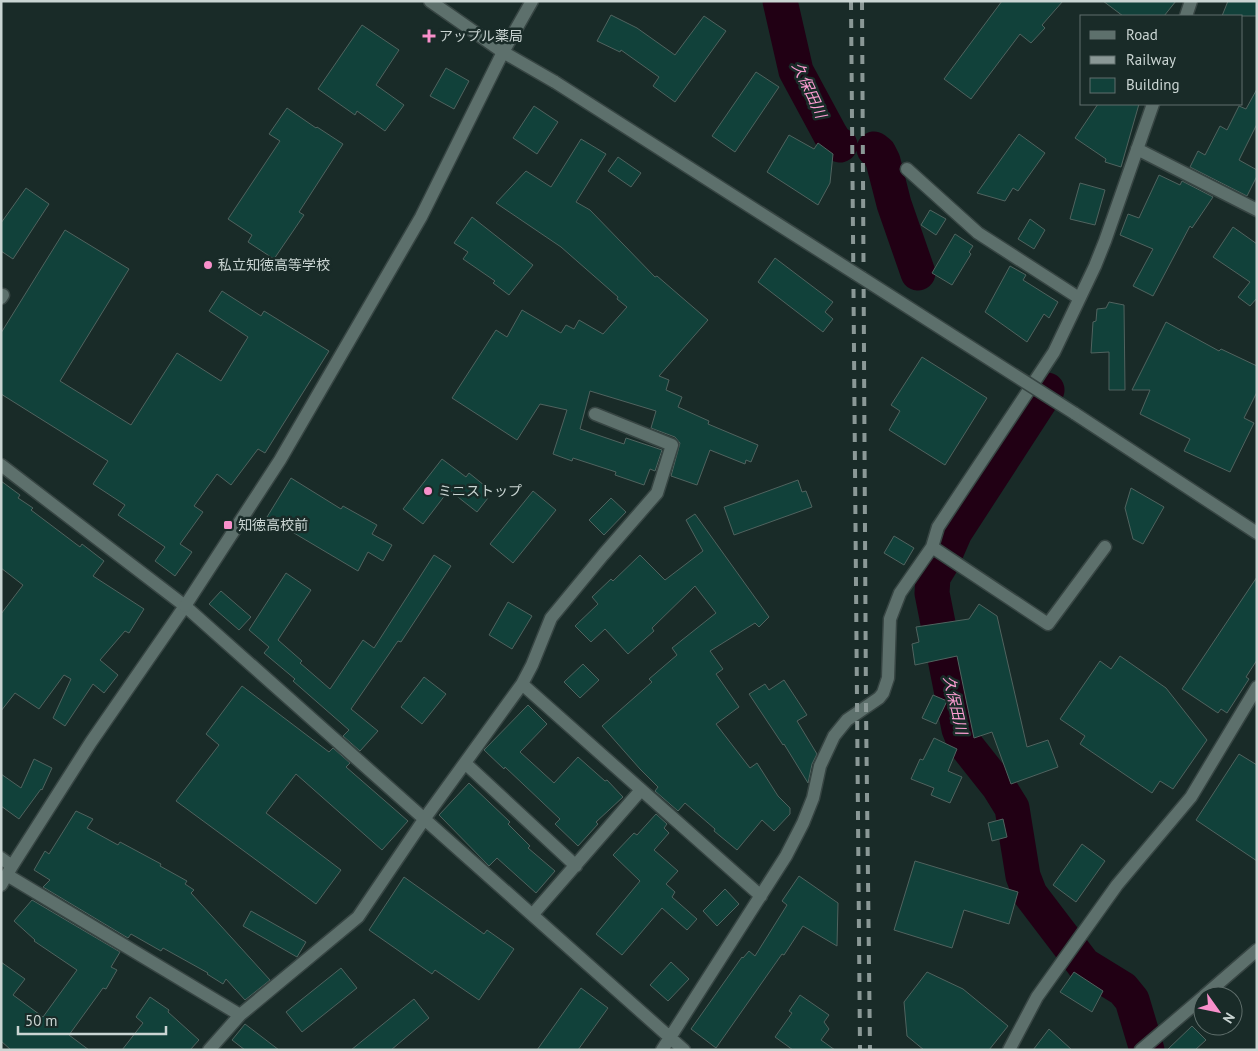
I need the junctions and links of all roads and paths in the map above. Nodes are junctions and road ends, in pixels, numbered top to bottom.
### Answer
1 (430, 1) edge
2 (532, 1) edge
3 (1191, 1) edge
4 (1186, 15) edge
5 (503, 52) junction
6 (1153, 105) edge
7 (1137, 149) junction
8 (907, 169) dead end
9 (1257, 210) edge
10 (1079, 298) junction
11 (595, 414) dead end
12 (1, 465) edge
13 (1257, 533) edge
14 (932, 547) junction
15 (1106, 547) dead end
16 (185, 606) junction
17 (522, 684) junction
18 (1257, 686) edge
19 (465, 763) junction
20 (641, 790) junction
21 (425, 818) junction
22 (576, 866) junction
23 (5, 871) edge
24 (761, 896) junction
25 (532, 914) junction
26 (1257, 950) edge
27 (1215, 986) edge
28 (1193, 1005) edge
29 (240, 1015) junction
30 (669, 1038) junction
31 (209, 1050) edge
32 (662, 1050) edge
33 (684, 1050) edge
34 (1009, 1050) edge
35 (1141, 1050) edge

1 - 5 street
2 - 5 street
3 - 4 street
5 - 13 street, bridge
5 - 16 street
6 - 7 street
7 - 9 street
7 - 10 street
8 - 10 street
10 - 14 street
11 - 17 street
12 - 16 street
14 - 15 street
14 - 24 street
16 - 21 street
16 - 23 street
17 - 19 street
17 - 20 street
18 - 34 street
19 - 21 street
19 - 22 street
20 - 22 street
20 - 24 street
21 - 25 street
21 - 29 street
22 - 25 street
23 - 29 street
24 - 30 street
25 - 30 street
26 - 27 street
28 - 35 street
29 - 31 street
30 - 32 street
30 - 33 street

